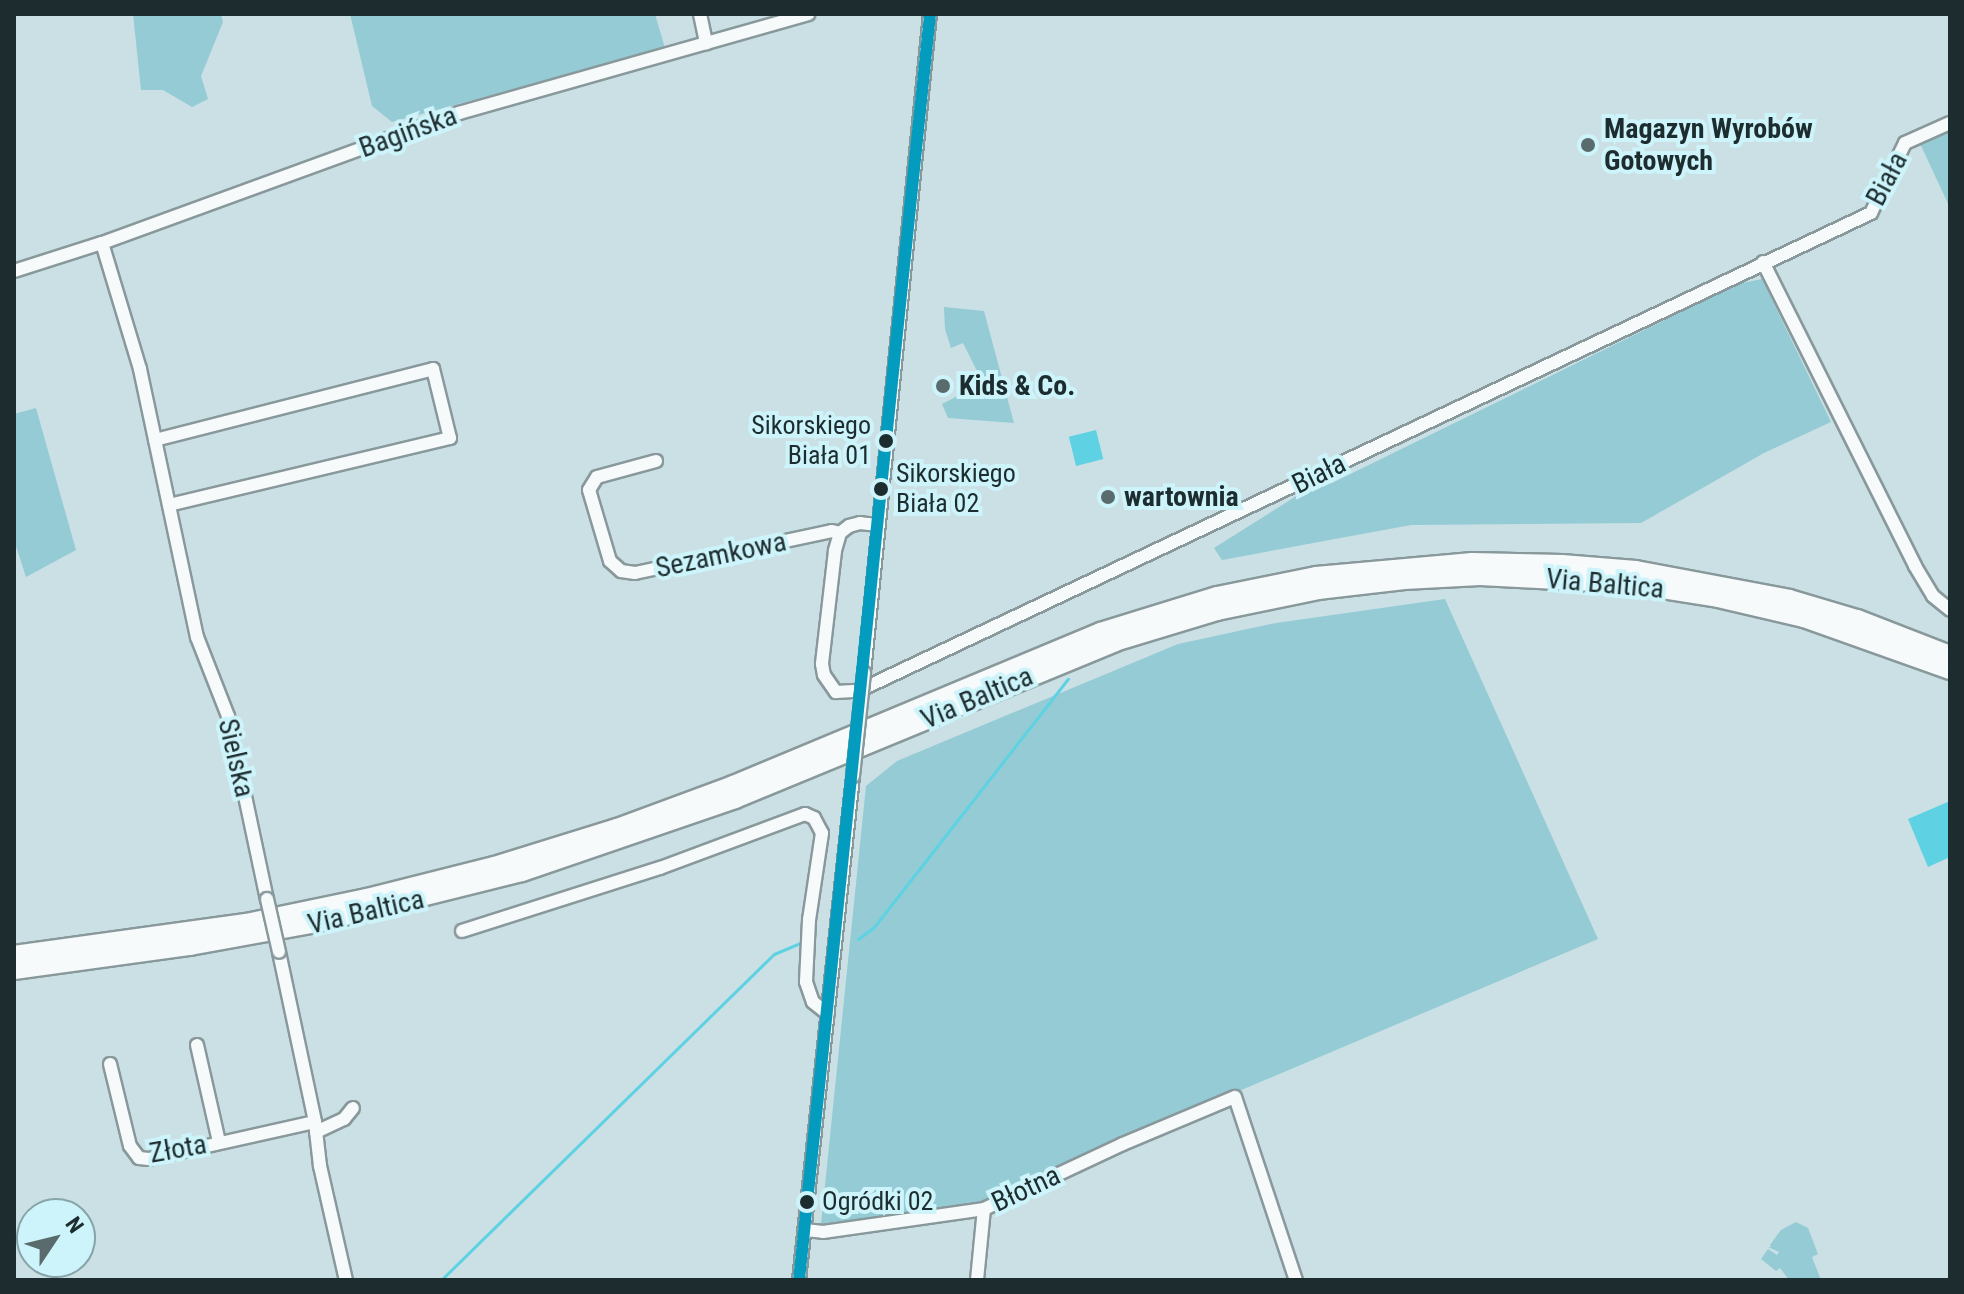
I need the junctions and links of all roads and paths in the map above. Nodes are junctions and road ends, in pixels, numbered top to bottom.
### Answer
1 (700, 14) edge
2 (808, 14) edge
3 (930, 14) edge
4 (706, 43) junction
5 (1950, 123) edge
6 (102, 243) junction
7 (1763, 262) junction
8 (14, 271) edge
9 (155, 440) junction
10 (656, 461) dead end
11 (169, 505) junction
12 (878, 525) junction
13 (840, 533) junction
14 (1950, 610) edge
15 (1950, 655) edge
16 (1950, 670) edge
17 (462, 931) dead end
18 (14, 955) edge
19 (14, 970) edge
20 (828, 1014) junction
21 (197, 1045) dead end
22 (110, 1064) dead end
23 (353, 1108) dead end
24 (315, 1127) junction
25 (219, 1142) junction
26 (984, 1209) junction
27 (805, 1230) junction
28 (346, 1280) edge
29 (799, 1280) edge
30 (977, 1280) edge
31 (1296, 1280) edge

1 - 4 street
2 - 4 street, Bagińska
3 - 12 street
4 - 6 street, Bagińska
5 - 7 street, Biała
6 - 8 street, Bagińska
6 - 9 street, Sielska
7 - 13 street, Biała
7 - 14 street
9 - 11 street, Sielska
9 - 11 street
10 - 13 street, Sezamkowa
11 - 24 street, Sielska, bridge
12 - 13 street
12 - 20 street, bridge
15 - 18 highway, Via Baltica
16 - 19 highway, Via Baltica
17 - 20 street
20 - 27 street
21 - 25 street
22 - 25 street, Złota
23 - 24 street, Złota
24 - 25 street, Złota
24 - 28 street, Sielska
26 - 27 street, Błotna
26 - 30 street
26 - 31 street, Błotna
27 - 29 street

